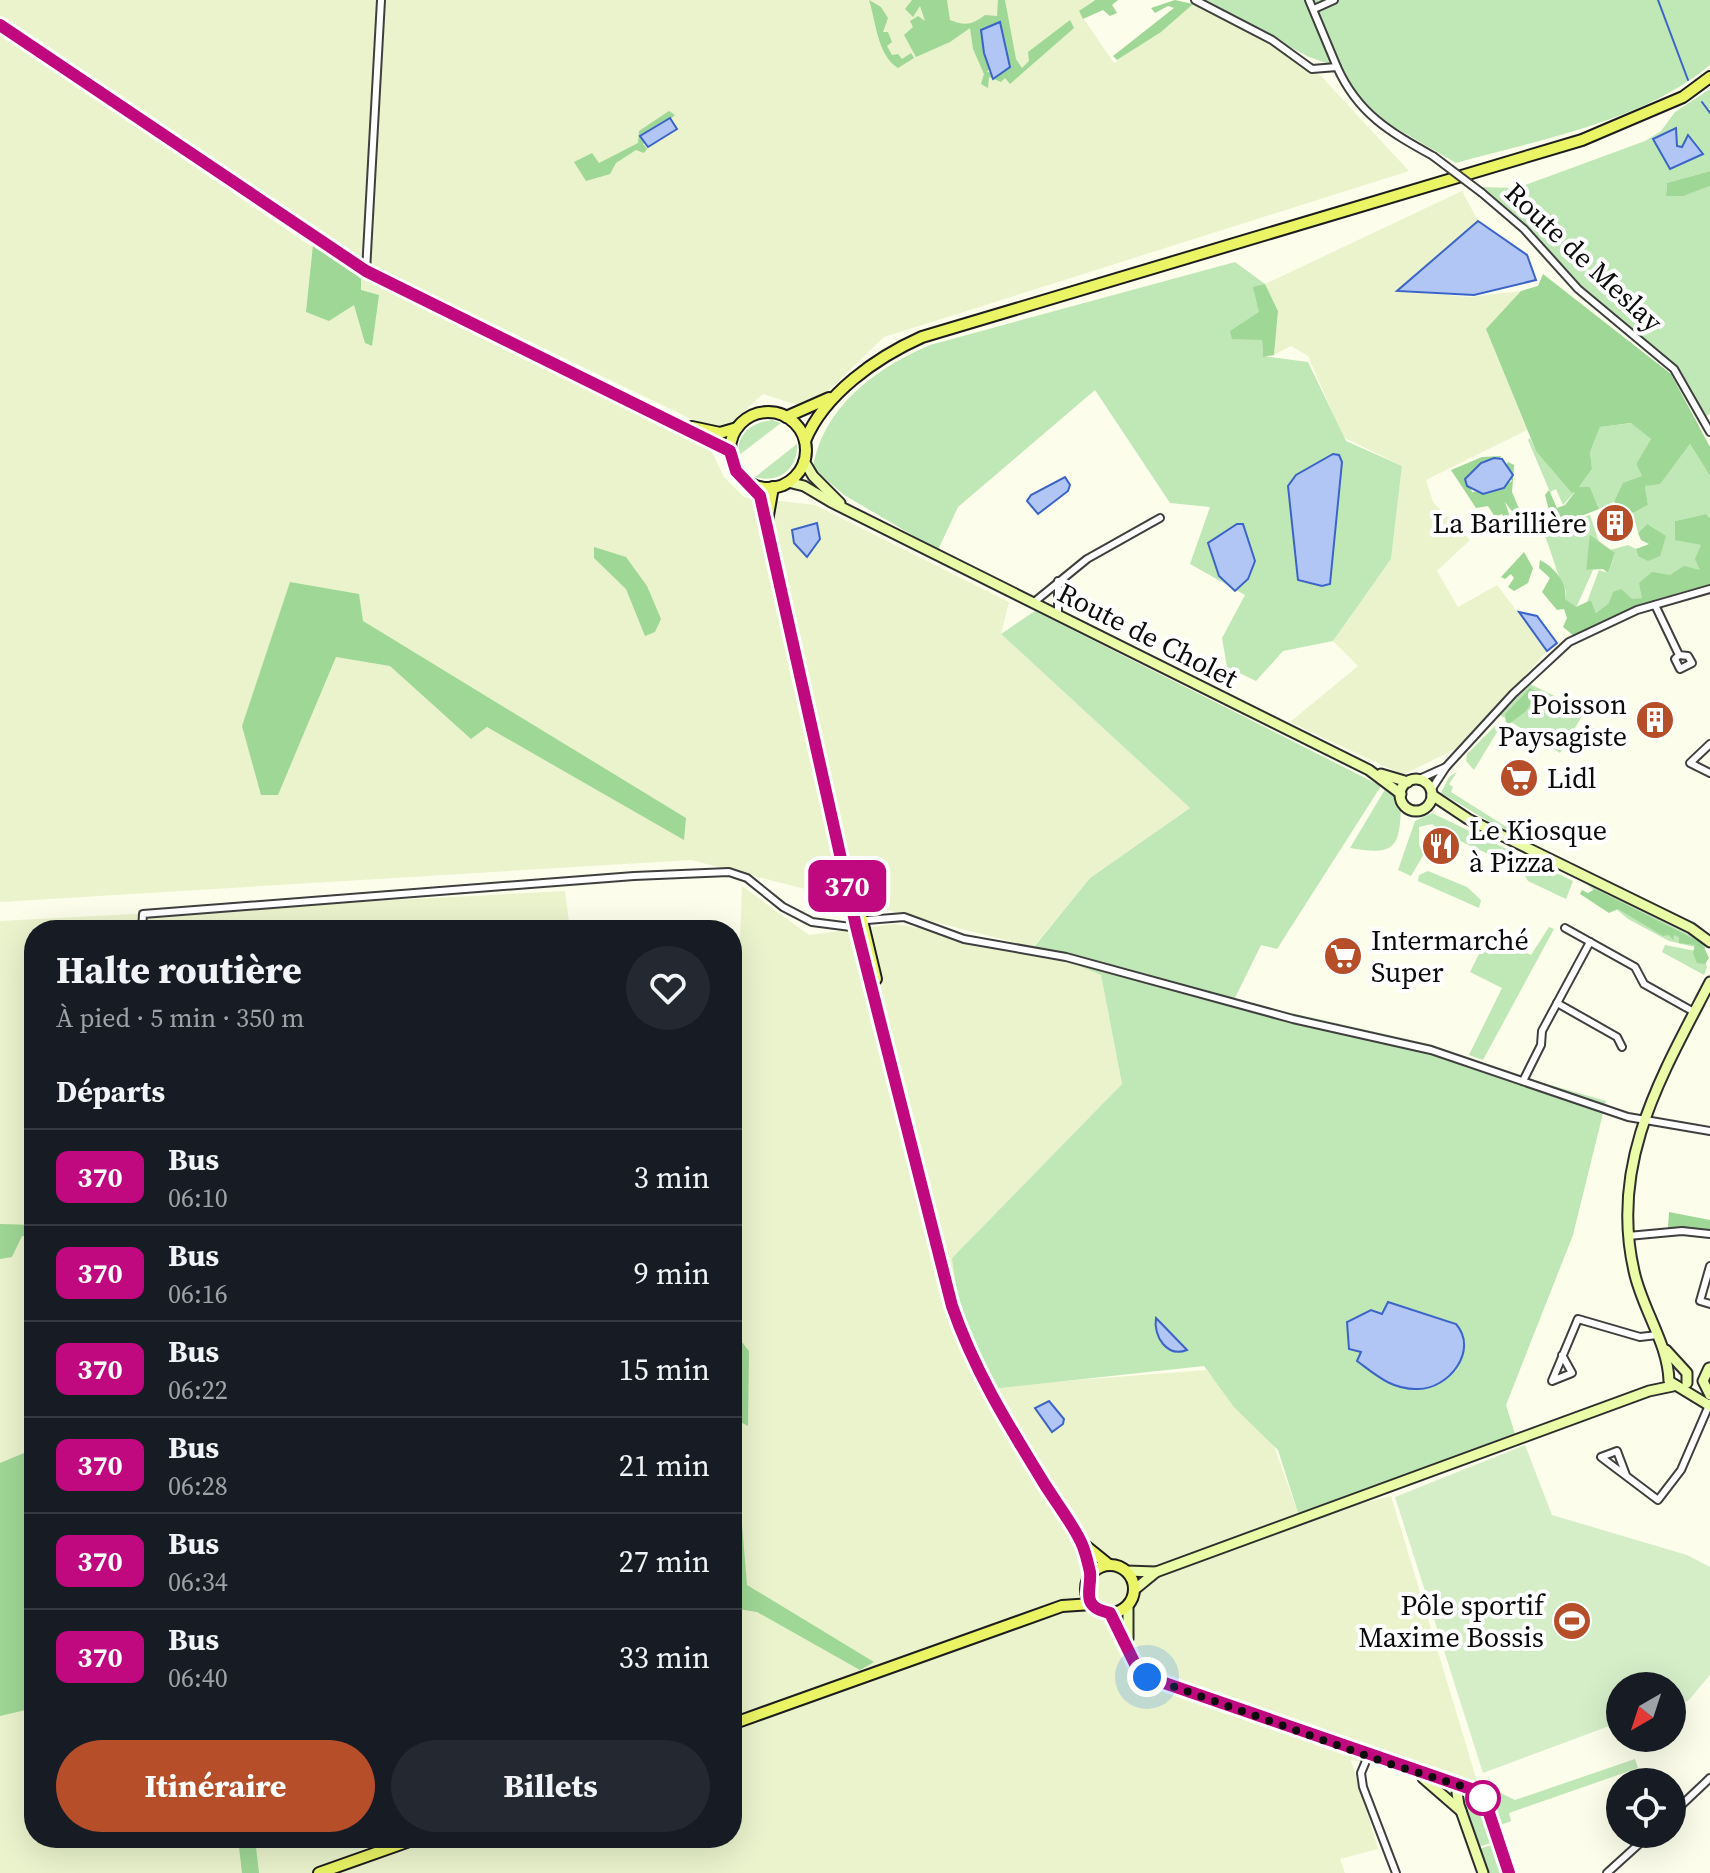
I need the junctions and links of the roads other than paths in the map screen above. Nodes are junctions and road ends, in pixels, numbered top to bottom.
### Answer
1 (381, 0) edge
2 (1195, 0) edge
3 (1309, 0) edge
4 (1334, 0) edge
5 (1314, 9) junction
6 (0, 25) edge
7 (1337, 67) junction
8 (1710, 77) edge
9 (366, 271) junction
10 (841, 391) junction
11 (786, 417) junction
12 (670, 422) junction
13 (737, 428) junction
14 (1710, 432) edge
15 (805, 441) junction
16 (730, 451) junction
17 (804, 461) junction
18 (788, 482) junction
19 (752, 484) junction
20 (773, 487) junction
21 (856, 514) junction
22 (1160, 518) dead end
23 (767, 525) junction
24 (1058, 581) junction
25 (1710, 589) edge
26 (1033, 603) junction
27 (1655, 605) junction
28 (1058, 615) junction
29 (1679, 655) dead end
30 (1710, 744) edge
31 (1446, 767) junction
32 (1369, 770) junction
33 (1710, 773) edge
34 (1412, 781) junction
35 (1431, 792) junction
36 (1401, 794) junction
37 (1426, 807) junction
38 (1468, 819) junction
39 (143, 920) edge
40 (860, 924) junction
41 (1565, 928) dead end
42 (1691, 928) junction
43 (1710, 935) edge
44 (1590, 942) junction
45 (1710, 942) edge
46 (1710, 982) edge
47 (1557, 1003) junction
48 (1694, 1012) junction
49 (1622, 1047) dead end
50 (1523, 1081) junction
51 (1642, 1119) junction
52 (1710, 1131) edge
53 (1710, 1234) edge
54 (1628, 1236) junction
55 (1710, 1268) edge
56 (1710, 1304) edge
57 (1657, 1335) junction
58 (1664, 1348) junction
59 (1562, 1355) dead end
60 (1683, 1369) junction
61 (1708, 1369) edge
62 (1669, 1374) junction
63 (1681, 1385) junction
64 (1649, 1391) junction
65 (1710, 1402) edge
66 (1626, 1475) junction
67 (1081, 1542) junction
68 (1109, 1565) junction
69 (1126, 1571) junction
70 (1156, 1572) junction
71 (1089, 1580) junction
72 (1134, 1590) junction
73 (1092, 1604) junction
74 (1128, 1605) junction
75 (1062, 1606) junction
76 (1110, 1613) junction
77 (1128, 1647) junction
78 (742, 1720) edge
79 (1368, 1756) junction
80 (1418, 1773) junction
81 (1710, 1778) edge
82 (1461, 1788) junction
83 (1686, 1801) edge
84 (1461, 1811) junction
85 (390, 1848) edge
86 (1635, 1848) edge
87 (319, 1873) edge
88 (1396, 1873) edge
89 (1483, 1873) edge
90 (1509, 1873) edge
91 (1607, 1873) edge

1 - 9 street
2 - 7 street
3 - 5 street
4 - 5 street
5 - 7 street
6 - 9 main road
7 - 14 street, Route de Meslay, bridge
8 - 10 main road
9 - 12 main road
10 - 11 main road
10 - 15 main road
11 - 13 main road
11 - 15 main road
12 - 13 main road
12 - 16 main road
13 - 16 main road
15 - 17 main road
16 - 19 main road
17 - 18 main road
17 - 21 main road
18 - 20 main road
18 - 21 main road
19 - 20 main road
19 - 23 main road
20 - 23 main road
21 - 26 main road, Route de Cholet
22 - 24 street
23 - 40 main road
24 - 26 street
24 - 28 street
25 - 27 street
26 - 28 main road, Route de Cholet
27 - 29 street
27 - 31 street
28 - 32 main road, Route de Cholet
30 - 33 street
31 - 34 street
31 - 35 street
32 - 34 main road, Route de Cholet
32 - 36 main road, Route de Cholet
34 - 35 main road
34 - 36 main road
35 - 37 main road
35 - 38 main road
36 - 37 main road
37 - 38 main road
38 - 42 main road
39 - 40 street
40 - 50 street
40 - 67 main road
41 - 44 street
42 - 43 main road
42 - 45 main road
44 - 47 street
44 - 48 street
46 - 48 main road
47 - 49 street
47 - 50 street
48 - 51 main road
50 - 51 street
51 - 52 street
51 - 54 main road
53 - 54 street
54 - 57 main road
55 - 56 street
57 - 58 main road
57 - 59 street
58 - 60 main road
58 - 62 main road
60 - 61 main road
60 - 62 main road
60 - 63 main road
61 - 63 main road
61 - 65 main road
62 - 63 main road
62 - 64 main road
63 - 64 main road
63 - 65 main road
64 - 70 main road
65 - 66 street
66 - 66 street
67 - 68 main road
67 - 71 main road
68 - 69 main road
68 - 71 main road
69 - 70 main road
69 - 72 main road
70 - 72 main road
71 - 73 main road
71 - 75 main road
72 - 74 main road
73 - 75 main road
73 - 76 main road
74 - 76 main road
74 - 77 main road
75 - 78 main road
76 - 77 main road
77 - 79 main road
79 - 80 main road
79 - 88 street
80 - 82 main road
80 - 84 main road
81 - 83 street
82 - 84 main road
82 - 90 main road
84 - 89 main road
85 - 87 main road
86 - 91 street

